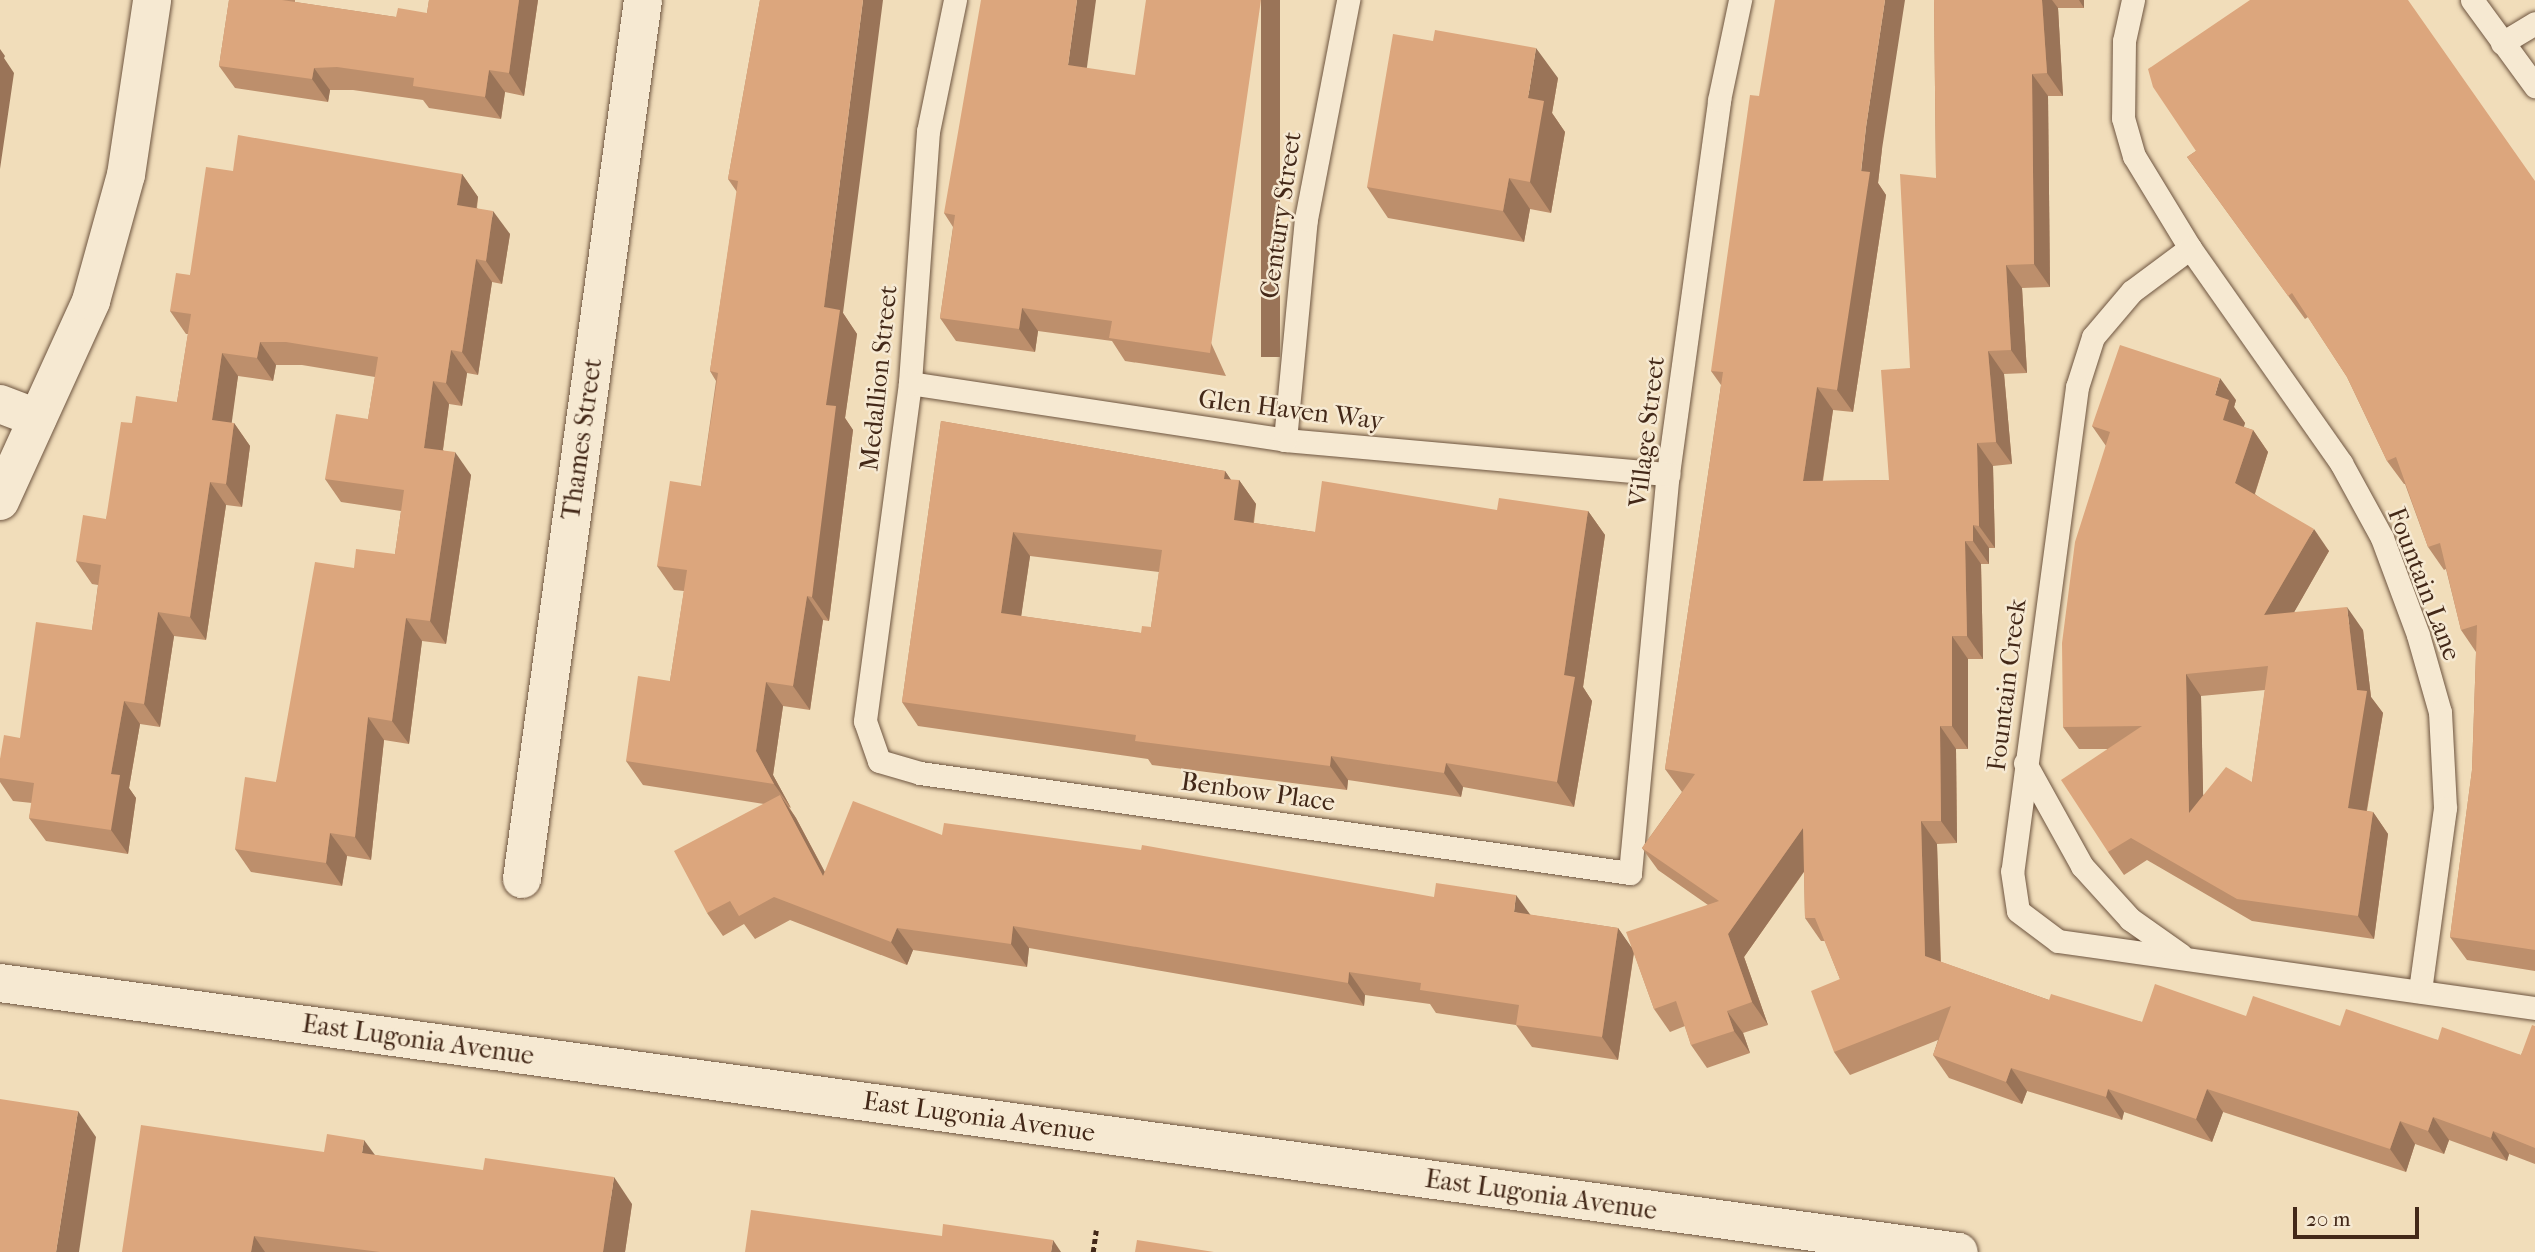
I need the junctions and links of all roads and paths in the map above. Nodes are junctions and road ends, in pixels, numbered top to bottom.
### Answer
1 (152, 0) edge
2 (643, 0) edge
3 (955, 0) edge
4 (1348, 0) edge
5 (1740, 0) edge
6 (2133, 0) edge
7 (2472, 0) edge
8 (2535, 23) edge
9 (2502, 43) junction
10 (2535, 86) edge
11 (2190, 247) junction
12 (910, 383) junction
13 (0, 404) edge
14 (37, 418) junction
15 (1284, 440) junction
16 (1668, 474) junction
17 (0, 501) edge
18 (879, 761) joint
19 (2025, 763) junction
20 (1630, 873) joint
21 (522, 879) dead end
22 (2187, 959) junction
23 (0, 983) edge
24 (2420, 991) junction
25 (2535, 1008) edge
26 (1096, 1230) dead end
27 (1093, 1252) edge
28 (1959, 1252) edge

1 - 14 main road
2 - 21 main road, Thames Street
3 - 12 lane, Medallion Street
4 - 15 lane, Century Street
5 - 16 lane, Village Street
6 - 11 lane
7 - 9 lane
8 - 9 lane
9 - 10 lane
11 - 19 lane, Fountain Creek
11 - 24 lane, Fountain Lane
12 - 15 lane, Glen Haven Way
12 - 18 lane, Medallion Street
13 - 14 main road
14 - 17 main road
15 - 16 lane, Glen Haven Way
16 - 20 lane, Village Street
18 - 20 lane, Benbow Place
19 - 22 lane
19 - 22 lane, Fountain Creek
22 - 24 lane, Fountain Creek
23 - 28 main road, East Lugonia Avenue
24 - 25 lane, Fountain Creek
26 - 27 path

